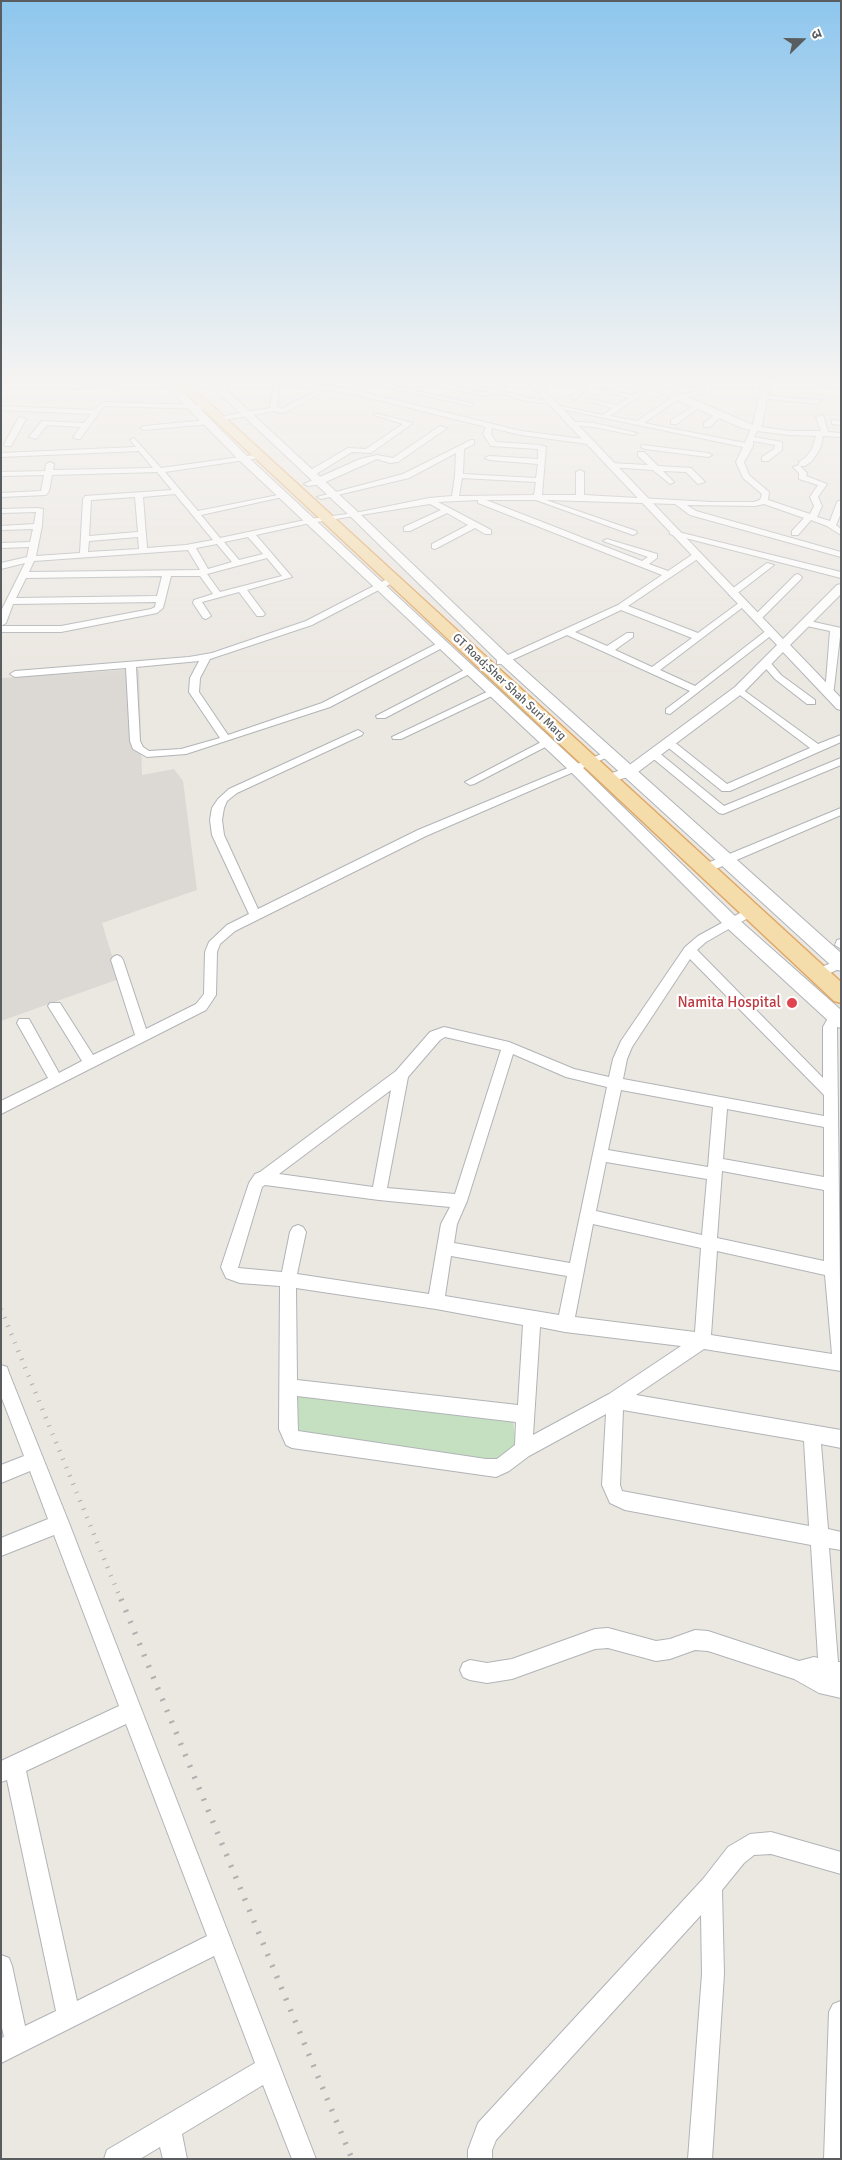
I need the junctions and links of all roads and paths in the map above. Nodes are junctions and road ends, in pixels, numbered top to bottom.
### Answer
1 (540, 480) edge
2 (46, 481) edge
3 (167, 481) edge
4 (271, 481) edge
5 (280, 481) edge
6 (311, 481) edge
7 (313, 481) edge
8 (323, 481) edge
9 (327, 481) edge
10 (364, 481) edge
11 (458, 481) edge
12 (580, 481) edge
13 (625, 481) edge
14 (751, 481) edge
15 (813, 481) edge
16 (318, 486) junction
17 (177, 492) junction
18 (138, 494) junction
19 (1, 495) edge
20 (283, 496) junction
21 (538, 497) junction
22 (580, 497) junction
23 (455, 498) junction
24 (473, 498) junction
25 (642, 499) junction
26 (429, 500) junction
27 (764, 500) junction
28 (678, 502) junction
29 (841, 502) edge
30 (447, 510) junction
31 (1, 511) edge
32 (195, 514) junction
33 (349, 516) junction
34 (702, 516) junction
35 (811, 517) junction
36 (327, 519) junction
37 (310, 521) junction
38 (695, 522) dead end
39 (474, 525) junction
40 (38, 526) junction
41 (832, 526) junction
42 (1, 528) edge
43 (407, 529) dead end
44 (680, 531) junction
45 (488, 532) dead end
46 (633, 533) dead end
47 (795, 533) dead end
48 (841, 533) edge
49 (143, 534) junction
50 (250, 534) junction
51 (85, 539) junction
52 (220, 541) junction
53 (607, 541) dead end
54 (35, 544) junction
55 (1, 546) edge
56 (435, 546) dead end
57 (191, 547) junction
58 (143, 552) junction
59 (105, 555) junction
60 (269, 555) junction
61 (841, 555) edge
62 (84, 556) junction
63 (696, 556) junction
64 (31, 559) junction
65 (237, 563) junction
66 (644, 564) junction
67 (770, 565) dead end
68 (1, 566) edge
69 (203, 573) junction
70 (167, 574) junction
71 (22, 575) junction
72 (669, 575) junction
73 (841, 575) edge
74 (798, 577) dead end
75 (385, 583) junction
76 (98, 587) junction
77 (841, 587) edge
78 (241, 589) junction
79 (732, 593) junction
80 (218, 594) junction
81 (162, 599) junction
82 (10, 601) junction
83 (116, 601) junction
84 (743, 604) junction
85 (621, 607) junction
86 (260, 614) dead end
87 (206, 616) dead end
88 (757, 618) junction
89 (111, 620) junction
90 (1, 623) edge
91 (805, 623) junction
92 (1, 629) edge
93 (838, 630) edge
94 (568, 632) junction
95 (770, 632) junction
96 (630, 635) dead end
97 (699, 637) junction
98 (442, 645) junction
99 (784, 646) junction
100 (608, 650) junction
101 (206, 658) junction
102 (502, 660) junction
103 (766, 663) junction
104 (131, 664) junction
105 (470, 670) junction
106 (653, 671) junction
107 (15, 674) dead end
108 (696, 690) junction
109 (739, 690) junction
110 (493, 692) junction
111 (837, 701) edge
112 (811, 702) dead end
113 (670, 711) dead end
114 (381, 716) dead end
115 (358, 734) dead end
116 (397, 737) dead end
117 (841, 738) edge
118 (226, 739) junction
119 (547, 742) junction
120 (669, 743) junction
121 (818, 748) junction
122 (654, 754) junction
123 (597, 760) junction
124 (841, 761) edge
125 (576, 769) junction
126 (620, 775) junction
127 (470, 782) dead end
128 (841, 811) edge
129 (720, 863) junction
130 (751, 911) junction
131 (255, 915) junction
132 (731, 922) junction
133 (689, 950) junction
134 (117, 960) dead end
135 (839, 961) edge
136 (841, 995) edge
137 (56, 1006) dead end
138 (840, 1018) edge
139 (24, 1023) dead end
140 (142, 1037) junction
141 (508, 1047) junction
142 (90, 1062) junction
143 (401, 1075) junction
144 (56, 1080) junction
145 (613, 1084) junction
146 (834, 1092) edge
147 (720, 1103) junction
148 (1, 1108) edge
149 (831, 1123) junction
150 (599, 1155) junction
151 (716, 1169) junction
152 (834, 1174) edge
153 (260, 1178) junction
154 (379, 1194) junction
155 (460, 1201) junction
156 (587, 1216) junction
157 (298, 1232) dead end
158 (836, 1237) edge
159 (710, 1245) junction
160 (445, 1248) junction
161 (832, 1270) junction
162 (576, 1271) junction
163 (288, 1280) junction
164 (436, 1302) junction
165 (532, 1319) junction
166 (565, 1324) junction
167 (702, 1341) junction
168 (841, 1357) edge
169 (841, 1363) edge
170 (1, 1373) edge
171 (289, 1387) junction
172 (615, 1400) junction
173 (6, 1402) edge
174 (524, 1414) junction
175 (812, 1435) junction
176 (841, 1439) edge
177 (523, 1450) junction
178 (35, 1460) junction
179 (1, 1474) edge
180 (60, 1523) junction
181 (820, 1536) junction
182 (841, 1541) edge
183 (1, 1547) edge
184 (470, 1670) dead end
185 (835, 1671) edge
186 (799, 1672) junction
187 (841, 1688) edge
188 (132, 1711) junction
189 (8, 1769) edge
190 (841, 1863) edge
191 (711, 1887) junction
192 (220, 1940) junction
193 (1, 1966) edge
194 (841, 2012) edge
195 (70, 2016) junction
196 (9, 2047) edge
197 (269, 2068) junction
198 (168, 2127) junction
199 (116, 2159) edge
200 (175, 2159) edge
201 (304, 2159) edge
202 (480, 2159) edge
203 (700, 2159) edge
204 (836, 2159) edge

1 - 21 street
2 - 19 street
3 - 17 street
4 - 20 main road
5 - 36 main road, GT Road;Sher Shah Suri Marg
6 - 16 main road, GT Road;Sher Shah Suri Marg
7 - 16 main road
8 - 16 street
9 - 16 street
10 - 16 street
11 - 23 street
12 - 22 street
13 - 25 street
14 - 27 street
15 - 35 street
16 - 33 main road, GT Road;Sher Shah Suri Marg
17 - 18 street
17 - 32 street
18 - 49 street
18 - 51 street
20 - 32 street
20 - 37 main road
21 - 22 street
21 - 24 street
21 - 46 street
22 - 25 street
23 - 24 street
23 - 26 street
24 - 66 street
25 - 28 street
25 - 44 street
26 - 30 street
26 - 33 street
27 - 28 street
27 - 35 street
28 - 34 street
29 - 41 street
30 - 39 street
30 - 43 street
31 - 40 street
32 - 52 street
33 - 36 street
33 - 102 main road, GT Road;Sher Shah Suri Marg
34 - 38 street
34 - 61 street
35 - 41 street
35 - 47 street
36 - 37 street
36 - 75 main road, GT Road;Sher Shah Suri Marg
37 - 50 street
37 - 75 main road
39 - 45 street
39 - 56 street
40 - 42 street
40 - 54 street
41 - 48 street
44 - 63 street
44 - 73 street
49 - 51 street
49 - 58 street
50 - 52 street
50 - 60 street
51 - 62 street
52 - 57 street
52 - 65 street
53 - 66 street
54 - 55 street
54 - 64 street
57 - 58 street
57 - 69 street
58 - 59 street
59 - 62 street
59 - 76 street
60 - 65 street
60 - 78 street
62 - 64 street
63 - 72 street
63 - 79 street
64 - 68 street
64 - 71 street
65 - 69 street
66 - 72 street
67 - 79 street
69 - 70 street
69 - 80 street
70 - 76 street
70 - 81 street
71 - 76 street
71 - 82 street
72 - 85 street
74 - 88 street
75 - 98 main road
75 - 101 street
75 - 123 main road, GT Road;Sher Shah Suri Marg
76 - 82 street
76 - 83 street
77 - 91 street
78 - 80 street
78 - 86 street
79 - 84 street
80 - 87 street
81 - 83 street
81 - 89 street
82 - 90 street
83 - 89 street
84 - 88 street
84 - 97 street
85 - 94 street
85 - 97 street
88 - 95 street
89 - 92 street
91 - 93 street
91 - 99 street
93 - 111 street
94 - 100 street
94 - 102 street
95 - 99 street
95 - 108 street
96 - 100 street
97 - 106 street
98 - 105 main road
98 - 118 street
99 - 103 street
99 - 111 street
100 - 106 street
101 - 104 street
101 - 118 street
102 - 123 main road, GT Road;Sher Shah Suri Marg
102 - 126 main road
103 - 109 street
103 - 112 street
104 - 107 street
104 - 118 street
105 - 110 main road
105 - 114 street
106 - 108 street
108 - 113 street
109 - 120 street
109 - 121 street
110 - 116 street
110 - 119 main road
115 - 131 street
117 - 121 street
119 - 125 main road
119 - 127 street
120 - 121 street
120 - 122 street
122 - 124 street
122 - 126 street
123 - 125 street
123 - 126 main road, GT Road;Sher Shah Suri Marg
125 - 131 street
125 - 132 main road
126 - 129 main road
126 - 130 main road, GT Road;Sher Shah Suri Marg
128 - 129 street
129 - 135 main road
130 - 132 street
130 - 136 main road, GT Road;Sher Shah Suri Marg
131 - 140 street
132 - 133 street
132 - 138 main road
133 - 145 street
133 - 146 street
134 - 140 street
137 - 142 street
138 - 146 street
139 - 144 street
140 - 142 street
141 - 143 street
141 - 145 street
141 - 155 street
142 - 144 street
143 - 153 street
143 - 154 street
144 - 148 street
145 - 147 street
145 - 150 street
146 - 149 street
147 - 149 street
147 - 151 street
149 - 152 street
150 - 151 street
150 - 156 street
151 - 152 street
151 - 159 street
152 - 158 street
153 - 154 street
153 - 163 street
154 - 155 street
155 - 160 street
156 - 159 street
156 - 162 street
157 - 163 street
158 - 161 street
159 - 161 street
159 - 167 street
160 - 162 street
160 - 164 street
161 - 168 street
162 - 166 street
163 - 164 street
163 - 171 street
164 - 165 street
165 - 166 street
165 - 174 street
166 - 167 street
167 - 169 street
167 - 172 street
170 - 173 street
171 - 174 street
171 - 177 street
172 - 175 street
172 - 177 street
172 - 181 street
173 - 178 street
174 - 177 street
175 - 176 street
175 - 181 street
178 - 179 street
178 - 180 street
180 - 183 street
180 - 188 street
181 - 182 street
181 - 185 street
184 - 186 street
185 - 186 street
186 - 187 street
188 - 189 street
188 - 192 street
189 - 195 street
190 - 191 street
191 - 202 street
191 - 203 street
192 - 195 street
192 - 197 street
193 - 196 street
194 - 204 street
195 - 196 street
197 - 198 street
197 - 201 street
198 - 199 street
198 - 200 street

